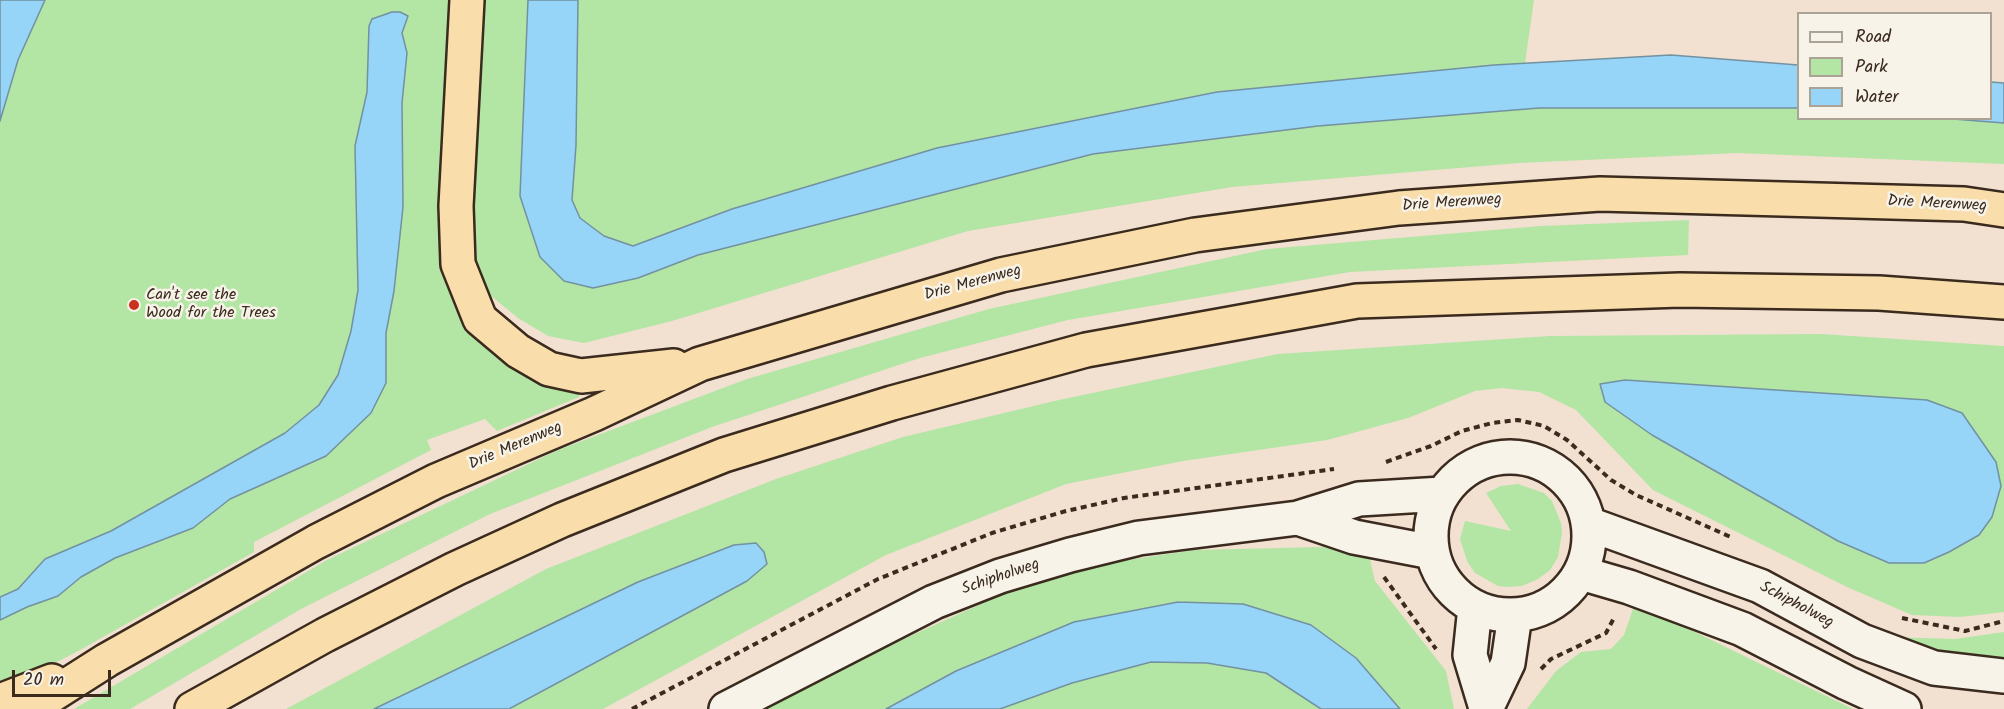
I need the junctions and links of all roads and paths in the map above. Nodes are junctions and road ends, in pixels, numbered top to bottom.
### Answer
1 (467, 0) edge
2 (2004, 210) edge
3 (2004, 302) edge
4 (700, 364) junction
5 (1442, 494) junction
6 (1298, 518) junction
7 (1589, 524) junction
8 (1377, 542) junction
9 (1432, 552) junction
10 (1581, 573) junction
11 (1475, 607) junction
12 (1515, 615) junction
13 (1440, 654) dead end
14 (107, 660) junction
15 (2004, 676) edge
16 (0, 701) edge
17 (1486, 708) edge
18 (30, 709) edge
19 (192, 709) edge
20 (726, 709) edge
21 (1904, 709) edge

1 - 4 highway
2 - 4 highway, Drie Merenweg
3 - 19 highway
4 - 14 highway, Drie Merenweg
5 - 6 main road, Schipholweg
5 - 7 main road
5 - 9 main road
6 - 8 main road, Schipholweg
6 - 20 main road, Schipholweg
7 - 10 main road
7 - 15 main road, Schipholweg
8 - 9 main road, Schipholweg
8 - 13 path
9 - 11 main road
10 - 12 main road
10 - 21 main road
11 - 12 main road
11 - 17 main road
12 - 17 main road
14 - 16 highway
14 - 18 highway, Drie Merenweg

